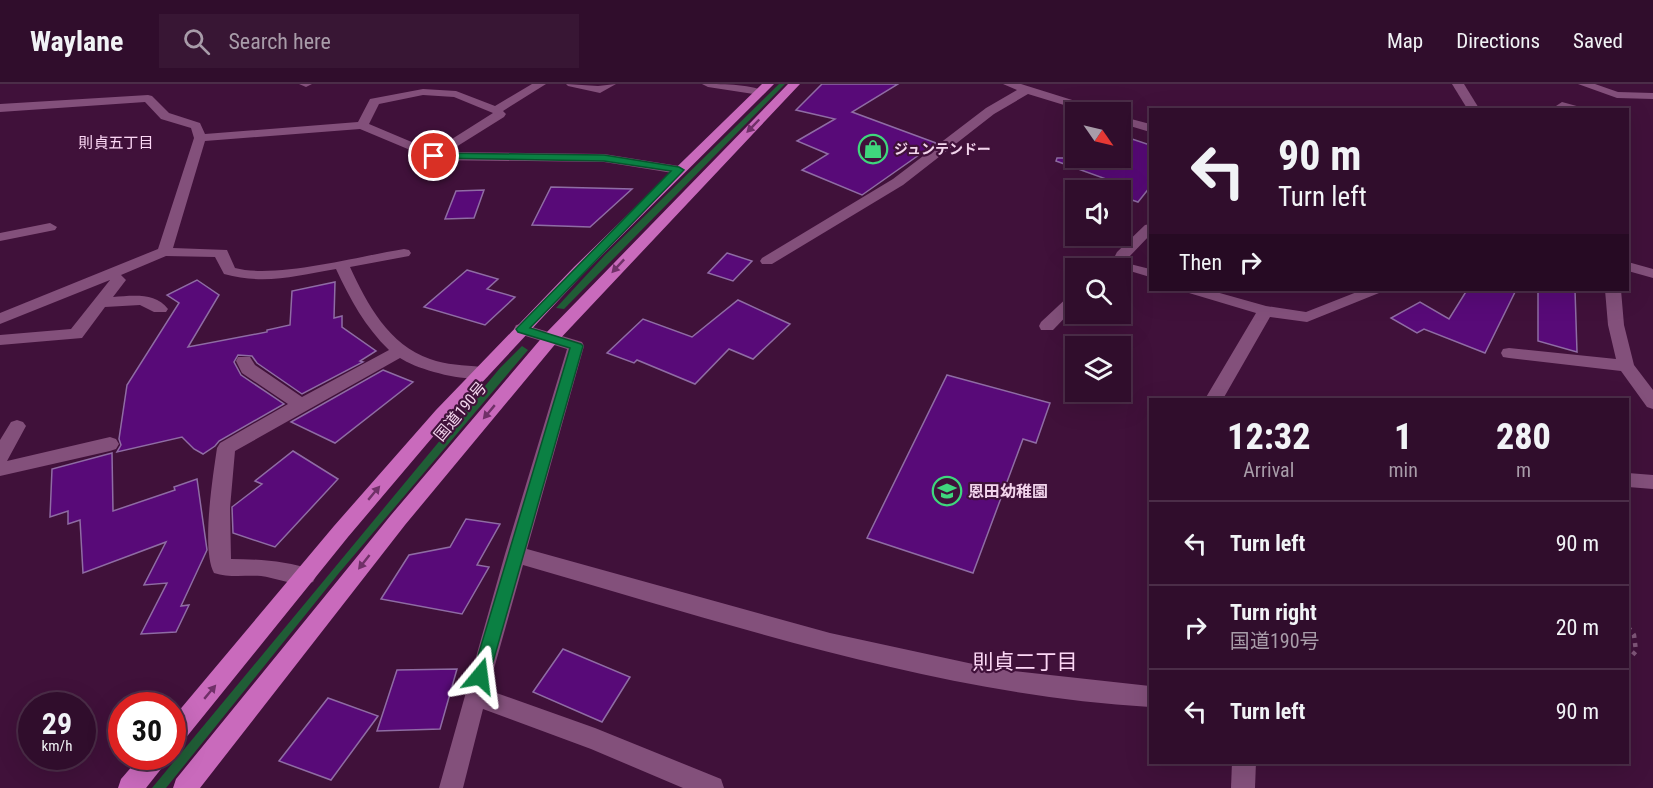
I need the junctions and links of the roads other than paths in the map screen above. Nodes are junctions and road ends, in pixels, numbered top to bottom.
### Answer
1 (475, 84) edge
2 (540, 84) edge
3 (572, 84) edge
4 (610, 84) edge
5 (708, 84) edge
6 (794, 84) edge
7 (1009, 84) edge
8 (1458, 84) edge
9 (1584, 84) edge
10 (764, 88) edge
11 (1026, 90) junction
12 (456, 94) junction
13 (1617, 95) junction
14 (1653, 96) edge
15 (1065, 102) edge
16 (1562, 106) dead end
17 (0, 108) edge
18 (1473, 108) edge
19 (1571, 108) edge
20 (1614, 108) edge
21 (496, 110) junction
22 (1131, 122) edge
23 (362, 125) junction
24 (1149, 128) edge
25 (200, 138) junction
26 (434, 156) junction
27 (679, 170) junction
28 (50, 227) dead end
29 (1149, 229) edge
30 (0, 237) edge
31 (164, 252) junction
32 (404, 253) dead end
33 (1120, 258) edge
34 (767, 261) dead end
35 (341, 264) junction
36 (1629, 266) edge
37 (1131, 270) edge
38 (112, 273) junction
39 (1149, 273) edge
40 (1653, 274) edge
41 (1197, 291) edge
42 (1371, 291) edge
43 (1613, 291) edge
44 (100, 302) junction
45 (1065, 308) edge
46 (160, 309) dead end
47 (1265, 311) junction
48 (0, 319) edge
49 (1047, 326) dead end
50 (522, 329) junction
51 (551, 338) junction
52 (0, 340) edge
53 (399, 352) junction
54 (1509, 353) dead end
55 (244, 361) dead end
56 (1626, 366) junction
57 (481, 373) junction
58 (1215, 398) edge
59 (1653, 403) edge
60 (300, 404) junction
61 (17, 426) dead end
62 (110, 444) dead end
63 (0, 456) edge
64 (0, 469) edge
65 (1629, 480) edge
66 (1653, 482) edge
67 (515, 554) junction
68 (306, 576) junction
69 (475, 696) junction
70 (1149, 697) edge
71 (186, 720) edge
72 (1244, 764) edge
73 (145, 770) edge
74 (130, 788) edge
75 (185, 788) edge
76 (451, 788) edge
77 (712, 788) edge
78 (1243, 788) edge

1 - 12 street
2 - 21 street
3 - 4 street
5 - 10 street
6 -> 51 highway, 国道190号
7 - 11 street
8 - 18 street
9 - 13 street
10 - 27 highway, 国道190号
11 - 15 street
11 - 34 street
12 - 21 street
12 - 23 street
13 - 14 street
13 - 20 street
16 - 19 street
17 - 25 street
21 - 26 street
22 - 24 street
23 - 25 street
23 - 26 street
25 - 31 street
26 - 27 street
27 - 50 highway, 国道190号
28 - 30 street
29 - 33 street
31 - 35 street
31 - 38 street
32 - 35 street
35 - 53 street
36 - 40 street
37 - 39 street
38 - 44 street
38 - 48 street
41 - 47 street
42 - 47 street
43 - 56 street
44 - 46 street
44 - 52 street
45 - 49 street
47 - 58 street
50 - 51 street
50 - 57 highway, 国道190号
51 - 67 street
51 -> 75 highway, 国道190号
53 - 57 street
53 - 60 street
54 - 56 street
55 - 60 street
56 - 59 street
68 -> 57 highway, 国道190号
60 - 68 street
61 - 63 street
62 - 64 street
65 - 66 street
67 - 69 street
67 - 70 street
71 -> 68 highway, 国道190号
69 - 76 street
69 - 77 street
72 - 78 street
73 - 74 highway

